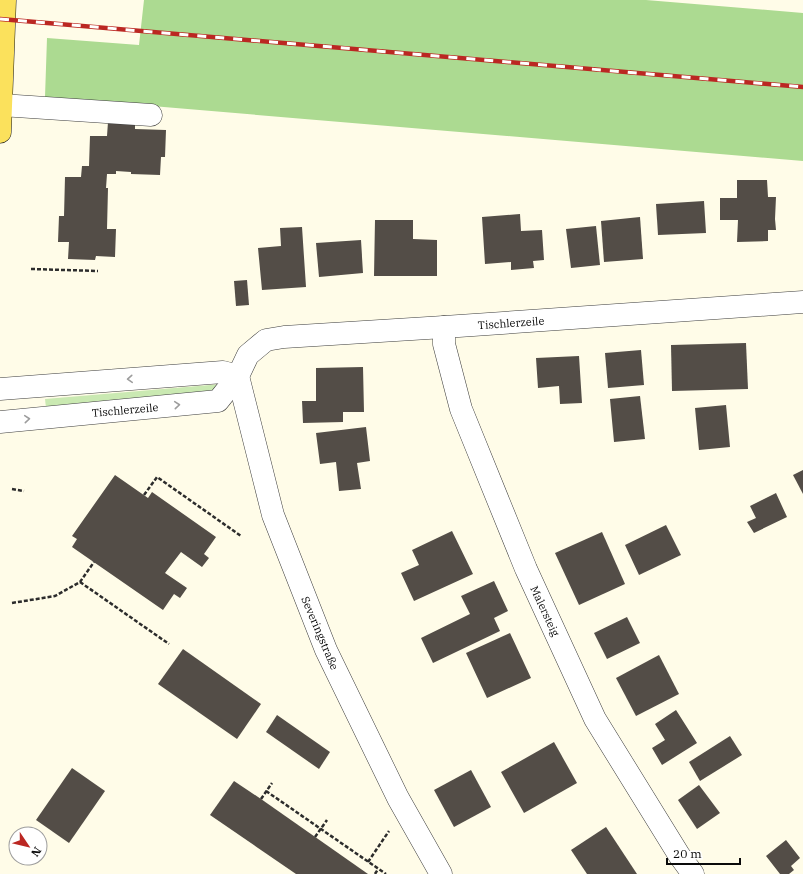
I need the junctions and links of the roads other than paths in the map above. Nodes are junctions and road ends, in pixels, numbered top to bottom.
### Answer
1 (5, 0) edge
2 (1, 105) junction
3 (151, 115) dead end
4 (0, 132) edge
5 (803, 302) edge
6 (444, 327) junction
7 (238, 376) junction
8 (0, 389) edge
9 (0, 422) edge
10 (441, 874) edge
11 (694, 874) edge

1 - 2 main road
2 - 3 street
2 - 4 main road
5 - 6 street, Tischlerzeile
6 - 7 street, Tischlerzeile
6 - 11 street, Malersteig
7 -> 8 street
9 -> 7 street, Tischlerzeile
7 - 10 street, Severingstraße

